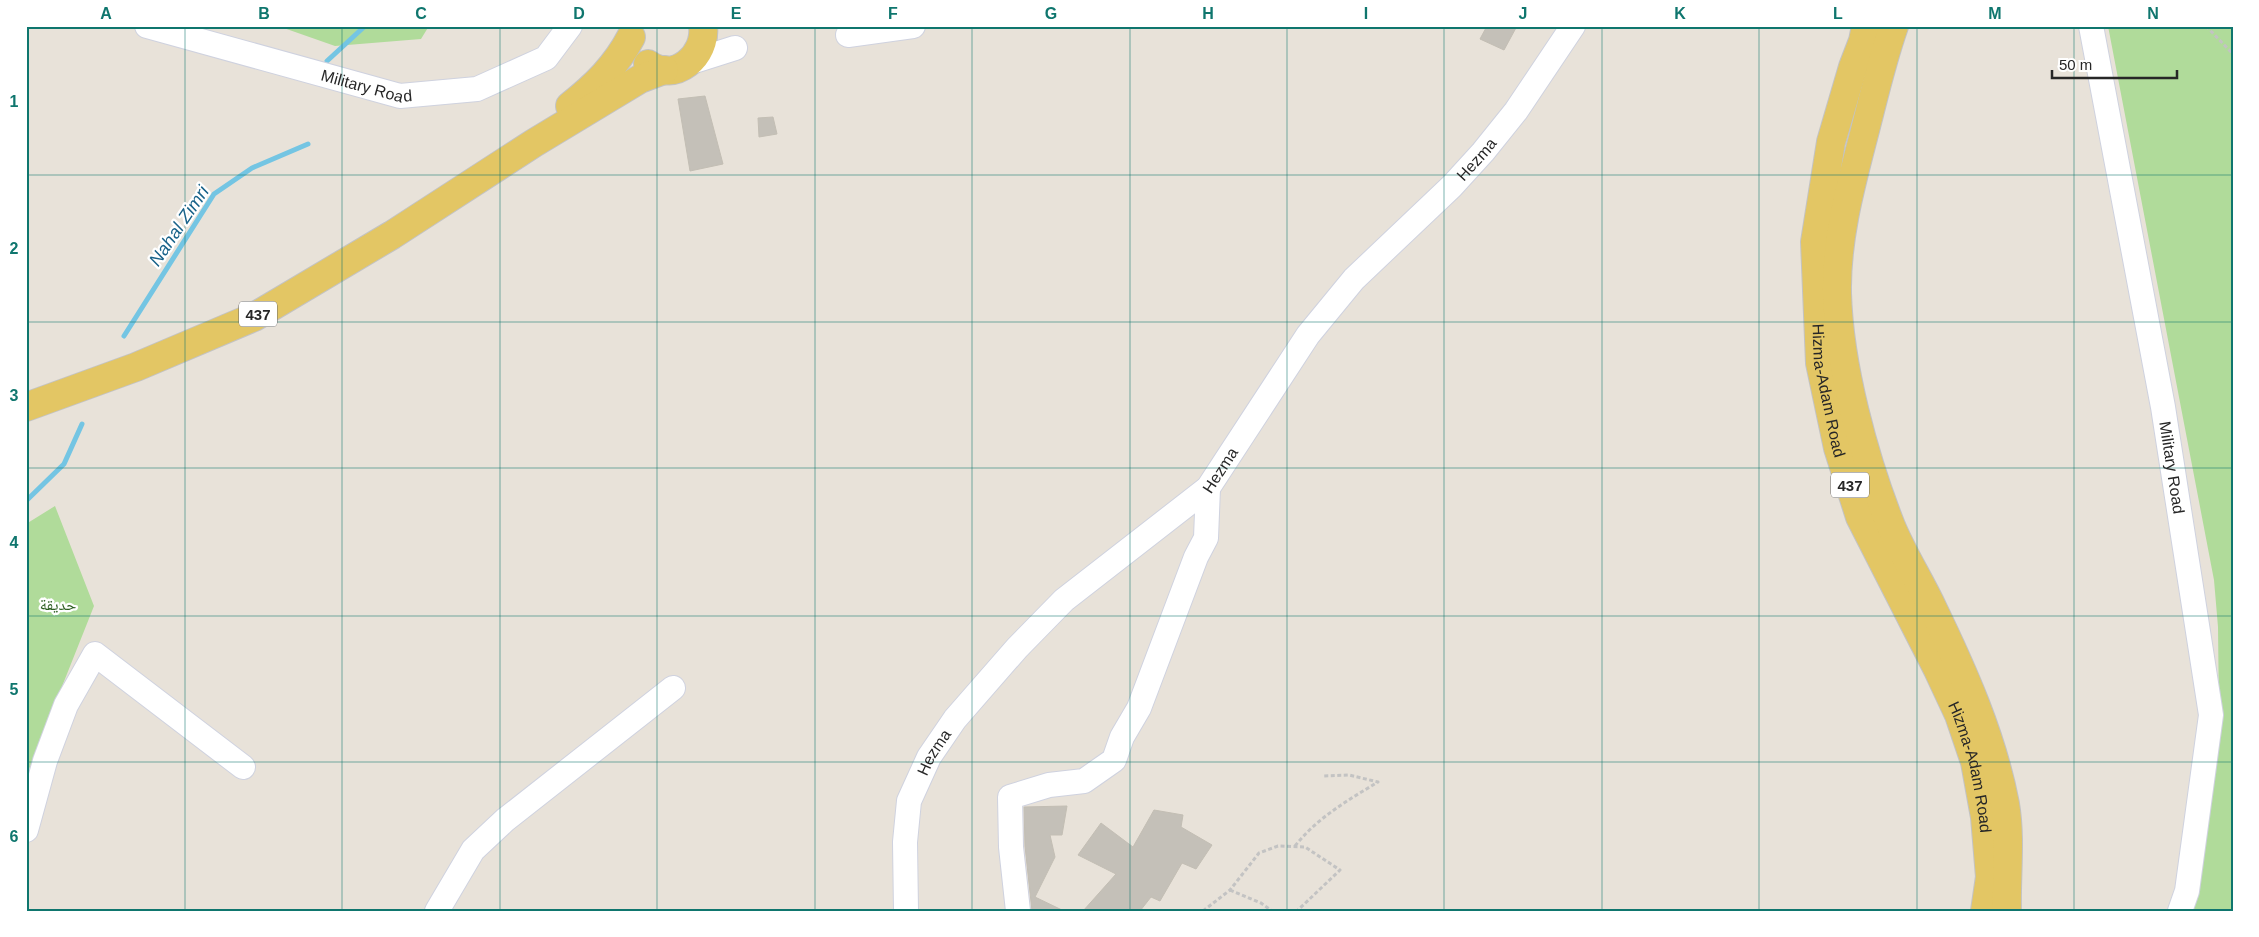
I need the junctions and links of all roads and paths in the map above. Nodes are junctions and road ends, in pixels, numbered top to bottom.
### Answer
1 (147, 26) edge
2 (570, 26) edge
3 (703, 26) edge
4 (708, 26) edge
5 (913, 26) edge
6 (1573, 26) edge
7 (1894, 26) edge
8 (2091, 26) edge
9 (2206, 26) edge
10 (631, 32) edge
11 (1870, 35) edge
12 (848, 36) dead end
13 (2233, 54) edge
14 (691, 62) junction
15 (664, 70) junction
16 (471, 184) junction
17 (26, 408) edge
18 (1208, 488) junction
19 (673, 688) dead end
20 (243, 767) dead end
21 (1324, 776) dead end
22 (26, 830) edge
23 (1295, 847) junction
24 (1230, 890) junction
25 (437, 911) edge
26 (906, 911) edge
27 (1018, 911) edge
28 (1203, 911) edge
29 (1272, 911) edge
30 (1297, 911) edge
31 (1985, 911) edge
32 (2007, 911) edge
33 (2180, 911) edge

1 - 2 street, Military Road
3 - 14 main road
4 - 14 street
5 - 12 street
6 - 18 street, Hezma
7 - 11 main road, Hizma-Adam Road / 437
8 - 33 street, Military Road
9 - 13 path
10 - 15 main road
10 - 16 main road, 437
11 - 31 main road, Hizma-Adam Road / 437
11 - 32 main road, Hizma-Adam Road / 437
14 - 15 main road
15 - 16 main road, 437
16 - 17 main road, 437
18 - 26 street, Hezma
18 - 27 street
19 - 25 street
20 - 22 street
21 - 23 path
23 - 24 path
23 - 30 path
24 - 28 path
24 - 29 path

